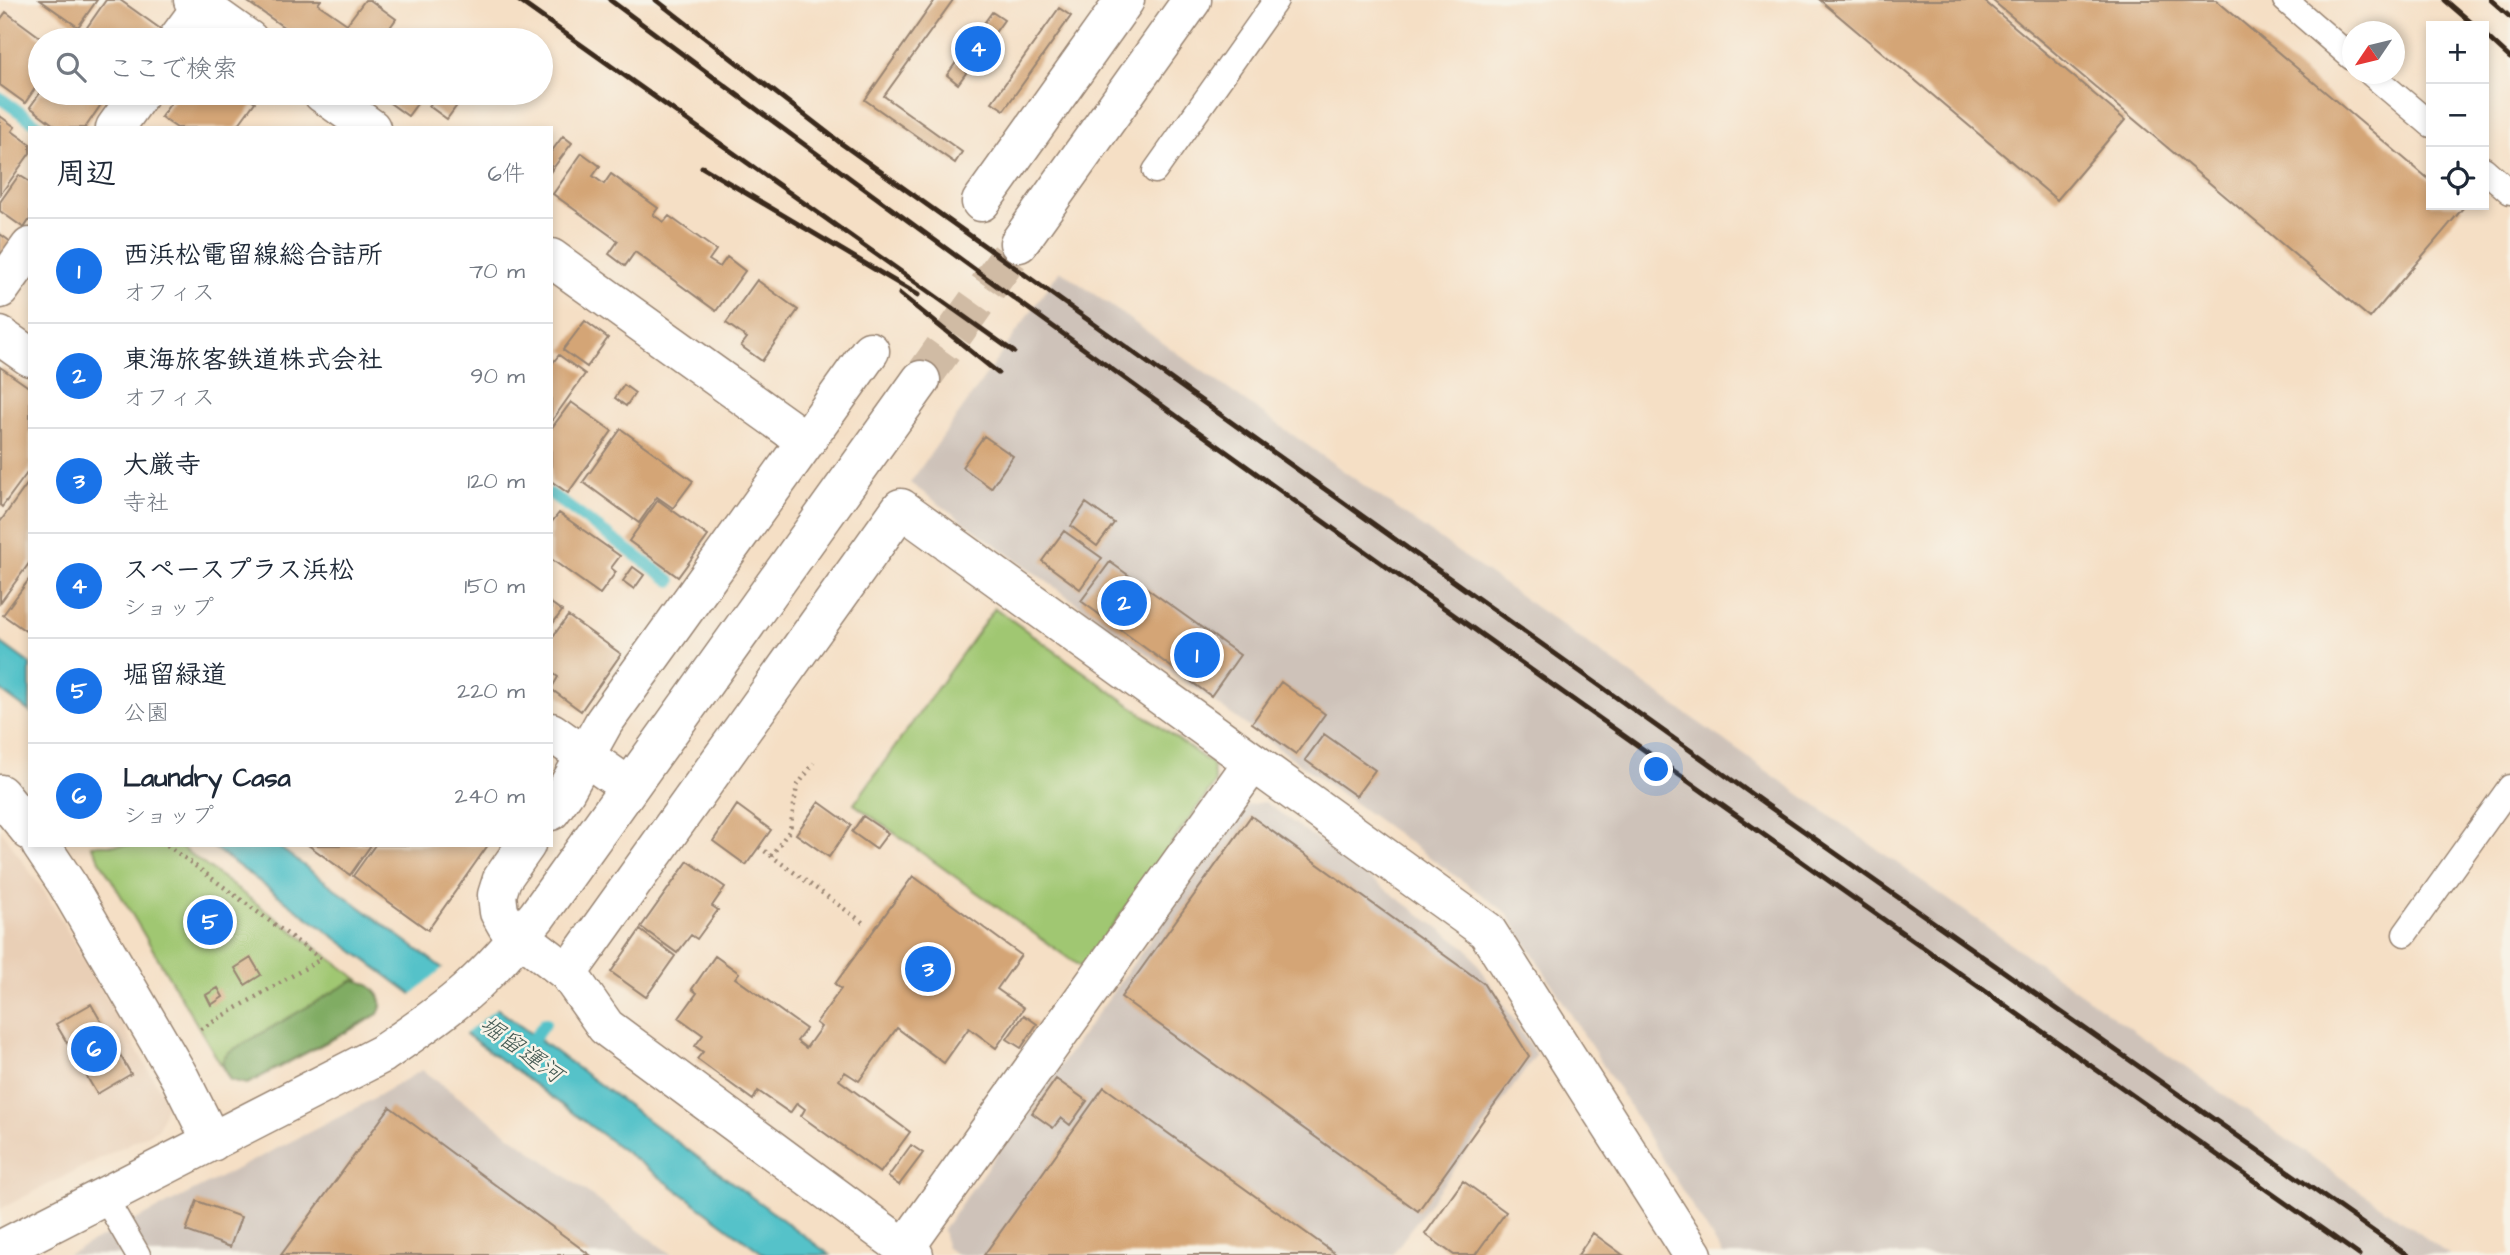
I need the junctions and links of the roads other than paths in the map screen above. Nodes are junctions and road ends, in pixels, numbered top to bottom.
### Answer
1 (1125, 0) edge
2 (1192, 0) edge
3 (1276, 0) edge
4 (2285, 0) edge
5 (197, 3) edge
6 (183, 28) edge
7 (232, 28) edge
8 (2342, 49) edge
9 (2383, 84) edge
10 (131, 105) edge
11 (338, 105) edge
12 (2426, 121) edge
13 (116, 126) edge
14 (367, 126) edge
15 (1154, 171) dead end
16 (2489, 173) edge
17 (2510, 192) edge
18 (981, 202) dead end
19 (1019, 243) tunnel mouth
20 (28, 250) edge
21 (553, 259) edge
22 (0, 289) edge
23 (0, 336) edge
24 (870, 351) dead end
25 (28, 356) edge
26 (921, 380) tunnel mouth
27 (806, 441) junction
28 (553, 733) edge
29 (585, 756) junction
30 (1254, 762) junction
31 (629, 787) junction
32 (2510, 787) edge
33 (0, 794) edge
34 (553, 808) edge
35 (28, 829) edge
36 (42, 847) edge
37 (525, 847) edge
38 (2405, 934) dead end
39 (519, 937) junction
40 (568, 973) junction
41 (212, 1142) junction
42 (104, 1196) junction
43 (0, 1250) edge
44 (910, 1252) edge
45 (138, 1255) edge
46 (1693, 1255) edge

1 - 18 street
2 - 19 street
3 - 15 lane
4 - 8 lane
5 - 6 street
5 - 7 street
9 - 12 lane
10 - 13 street
11 - 14 street
16 - 17 lane
20 - 22 street
21 - 27 street
23 - 25 street
24 - 27 street
26 - 31 street
27 - 29 street
28 - 29 street
29 - 31 street
29 - 34 street
30 - 40 street
30 - 44 street
30 - 46 street
31 - 39 street
32 - 38 lane
33 - 35 street
36 - 41 street
37 - 39 street
39 - 40 street
39 - 41 street
40 - 44 street
41 - 42 street
42 - 43 street
42 - 45 lane

